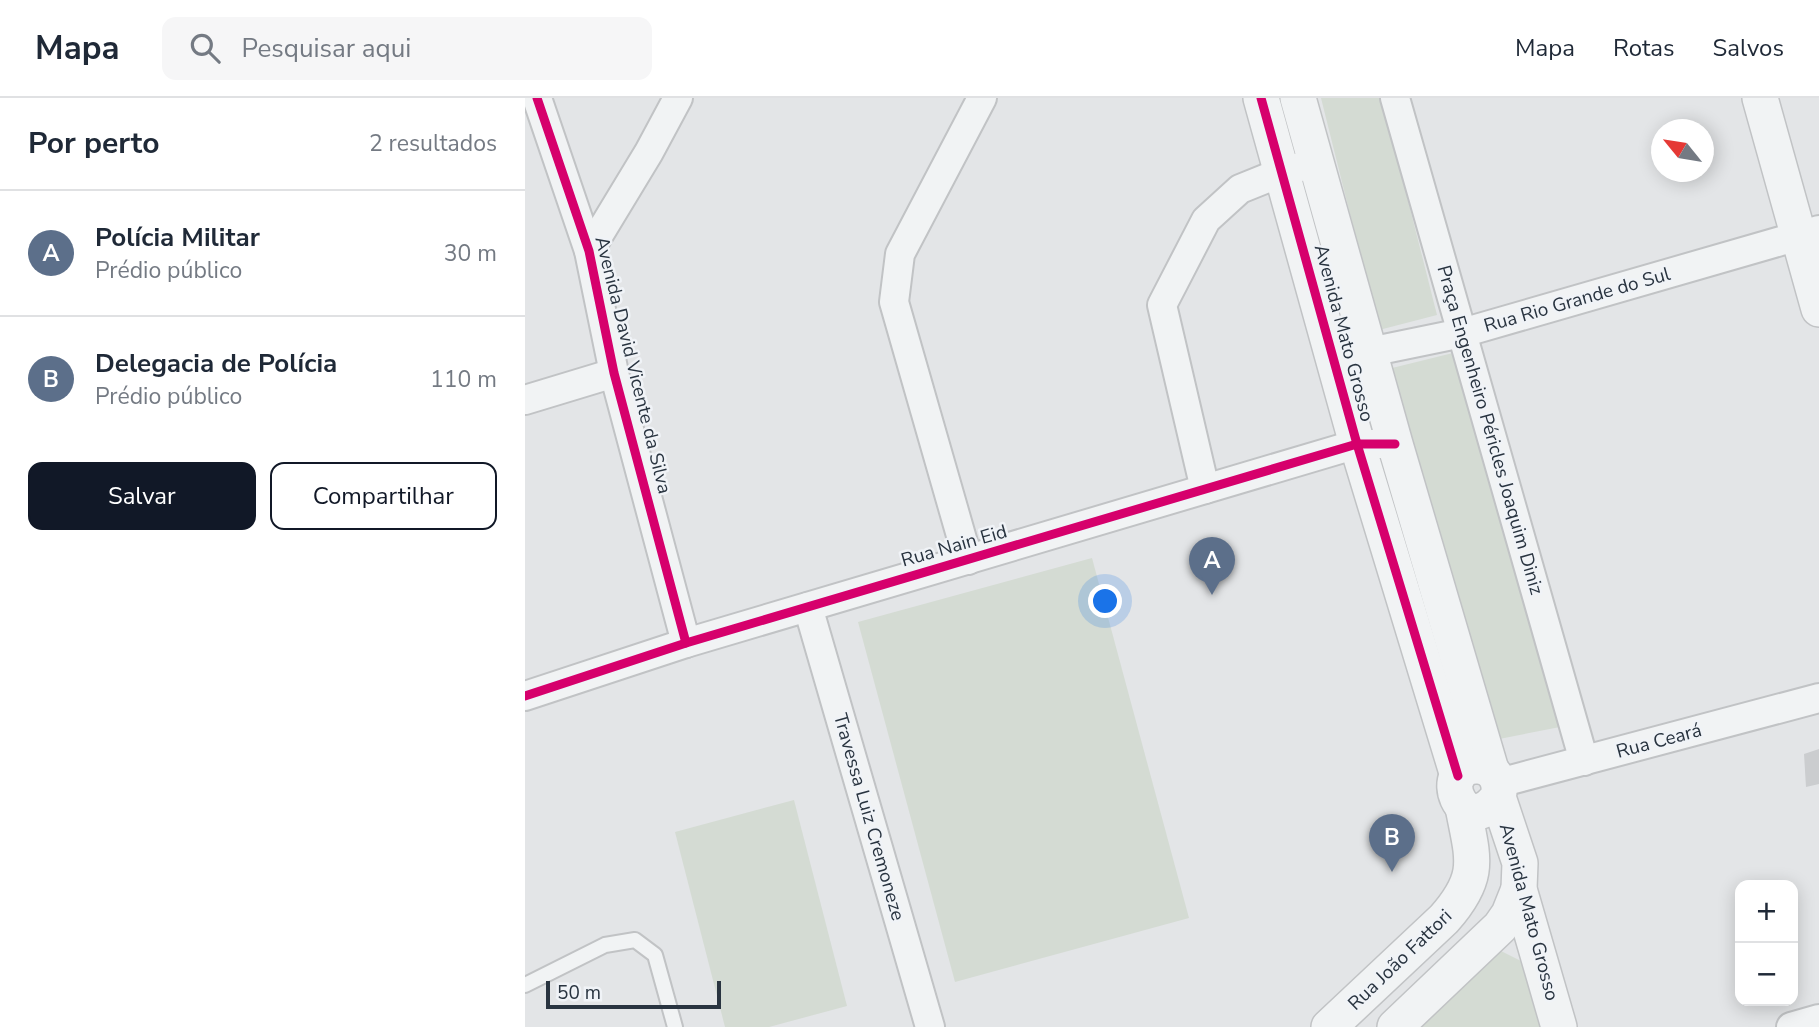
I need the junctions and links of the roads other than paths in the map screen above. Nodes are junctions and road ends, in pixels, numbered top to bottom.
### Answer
1 (537, 98) edge
2 (678, 98) edge
3 (982, 98) edge
4 (1261, 98) edge
5 (1298, 98) edge
6 (1395, 98) edge
7 (1760, 98) edge
8 (1316, 161) junction
9 (1282, 172) junction
10 (1809, 233) edge
11 (589, 251) junction
12 (1819, 309) edge
13 (1462, 333) junction
14 (1370, 353) junction
15 (1333, 358) junction
16 (614, 373) junction
17 (525, 400) edge
18 (1357, 444) junction
19 (1395, 444) junction
20 (1205, 489) junction
21 (968, 560) junction
22 (808, 607) junction
23 (686, 643) junction
24 (525, 696) edge
25 (1819, 698) edge
26 (1584, 761) junction
27 (1482, 787) junction
28 (1472, 871) junction
29 (1519, 889) junction
30 (525, 985) edge
31 (1819, 1019) edge
32 (927, 1026) edge
33 (675, 1027) edge
34 (1329, 1027) edge
35 (1395, 1027) edge
36 (1559, 1027) edge
37 (1791, 1027) edge

1 - 11 street, Avenida David Vicente da Silva
2 - 11 street
3 - 21 street
4 - 9 street, Avenida Mato Grosso
5 - 8 street, Avenida Mato Grosso
6 - 13 street, Praça Engenheiro Péricles Joaquim Diniz
7 - 10 street
8 - 9 street
8 - 14 street, Avenida Mato Grosso
9 - 15 street, Avenida Mato Grosso
9 - 20 street
10 - 12 street
10 - 13 street, Rua Rio Grande do Sul
11 - 16 street, Avenida David Vicente da Silva
13 - 14 street, Rua Rio Grande do Sul
13 - 26 street, Praça Engenheiro Péricles Joaquim Diniz
14 - 15 street, Rua Rio Grande do Sul
14 - 19 street, Avenida Mato Grosso
15 - 18 street, Avenida Mato Grosso
16 - 17 street
16 - 23 street, Avenida David Vicente da Silva
18 - 19 street, Rua Nain Eid
18 - 20 street, Rua Nain Eid
18 - 27 street, Avenida Mato Grosso
19 - 27 street, Avenida Mato Grosso
20 - 21 street, Rua Nain Eid
21 - 22 street, Rua Nain Eid
22 - 23 street, Rua Nain Eid
22 - 32 street, Travessa Luiz Cremoneze
23 - 24 street, Rua Nain Eid
25 - 26 street, Rua Ceará
26 - 27 street, Rua Ceará
27 - 28 street, Rua João Fattori
27 - 29 street, Avenida Mato Grosso
28 - 29 street
28 - 34 street, Rua João Fattori
29 - 35 street
29 - 36 street, Avenida Mato Grosso
30 - 33 lane
31 - 37 street

